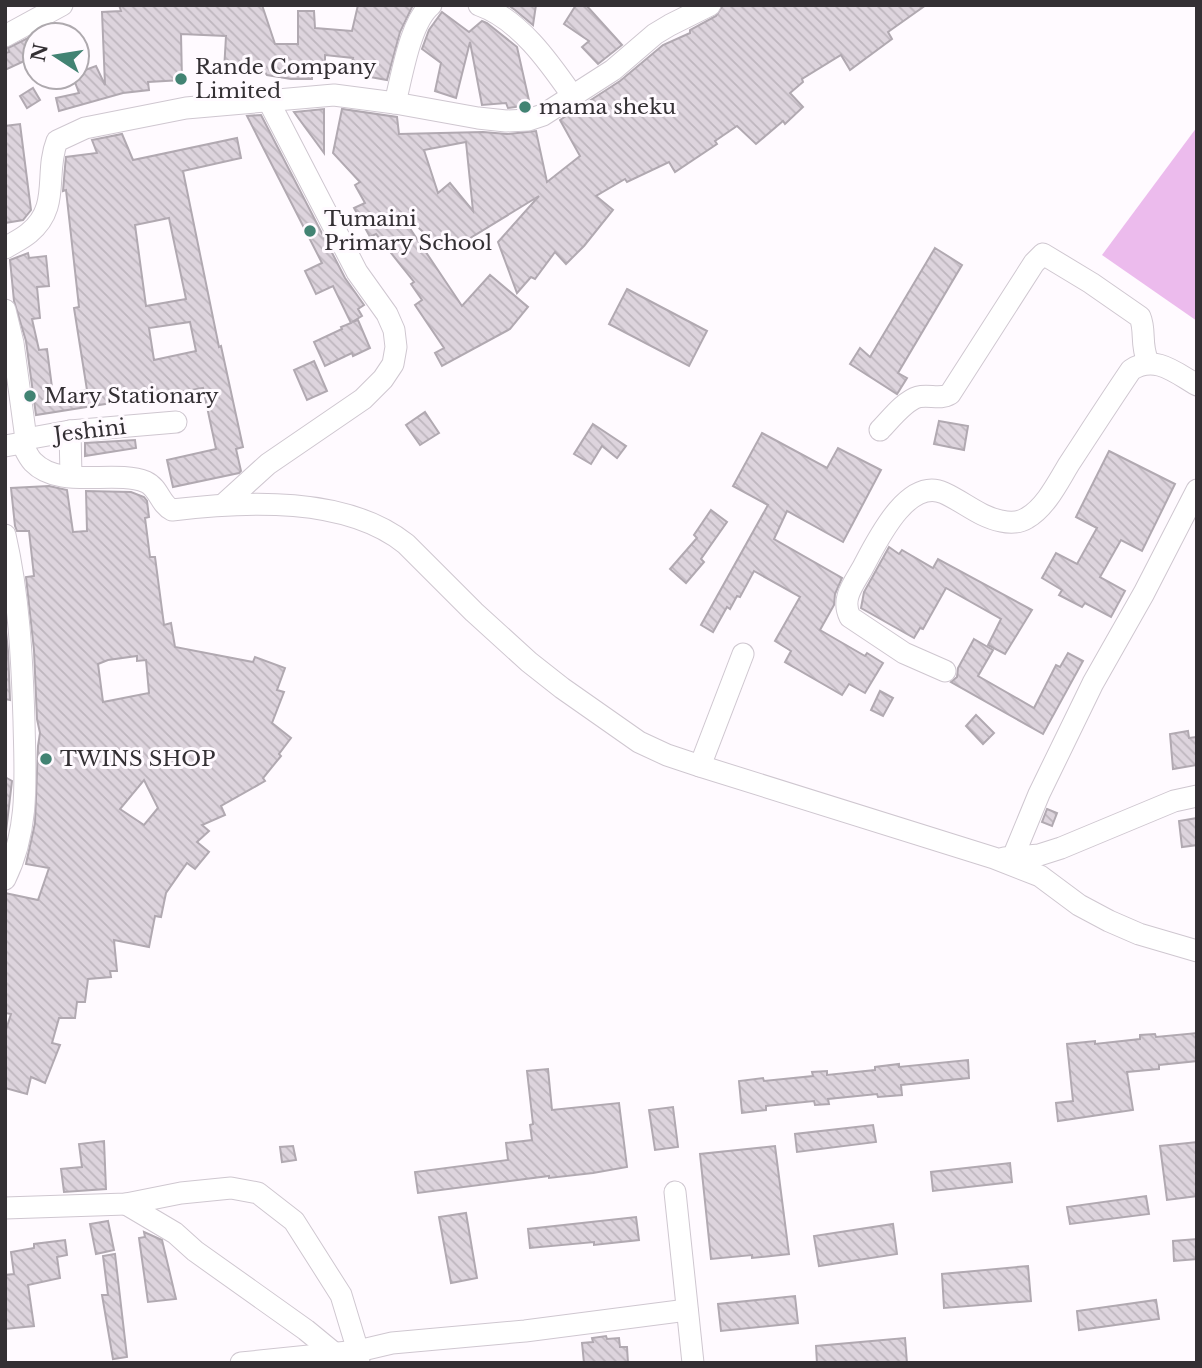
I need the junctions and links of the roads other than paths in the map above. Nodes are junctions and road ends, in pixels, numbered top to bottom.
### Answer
1 (62, 5) edge
2 (431, 5) edge
3 (479, 5) edge
4 (710, 5) edge
5 (5, 36) edge
6 (572, 95) junction
7 (268, 100) junction
8 (395, 103) junction
9 (5, 248) edge
10 (5, 310) edge
11 (1148, 362) junction
12 (1197, 385) edge
13 (176, 422) dead end
14 (880, 430) dead end
15 (70, 431) junction
16 (18, 443) edge
17 (71, 476) junction
18 (1197, 489) edge
19 (225, 503) junction
20 (5, 535) edge
21 (743, 654) dead end
22 (945, 671) dead end
23 (700, 766) junction
24 (1197, 796) edge
25 (1004, 858) junction
26 (5, 879) edge
27 (1197, 951) edge
28 (675, 1192) dead end
29 (127, 1204) junction
30 (5, 1208) edge
31 (687, 1310) junction
32 (334, 1353) junction
33 (358, 1357) edge
34 (241, 1363) edge
35 (693, 1363) edge

1 - 5 street
2 - 8 street
3 - 6 street
4 - 6 street
6 - 8 street
7 - 8 street
7 - 9 street
7 - 19 street
10 - 16 street
11 - 12 street
11 - 14 street
11 - 22 street
13 - 15 street, Jeshini
15 - 16 street, Jeshini
15 - 17 street
16 - 17 street
17 - 19 street
18 - 25 street
19 - 23 street
20 - 26 street
21 - 23 street
23 - 25 street
24 - 25 street
25 - 27 street
28 - 31 street
29 - 30 street
29 - 32 street
29 - 33 street
31 - 33 street
31 - 35 street
32 - 33 street
32 - 34 street

